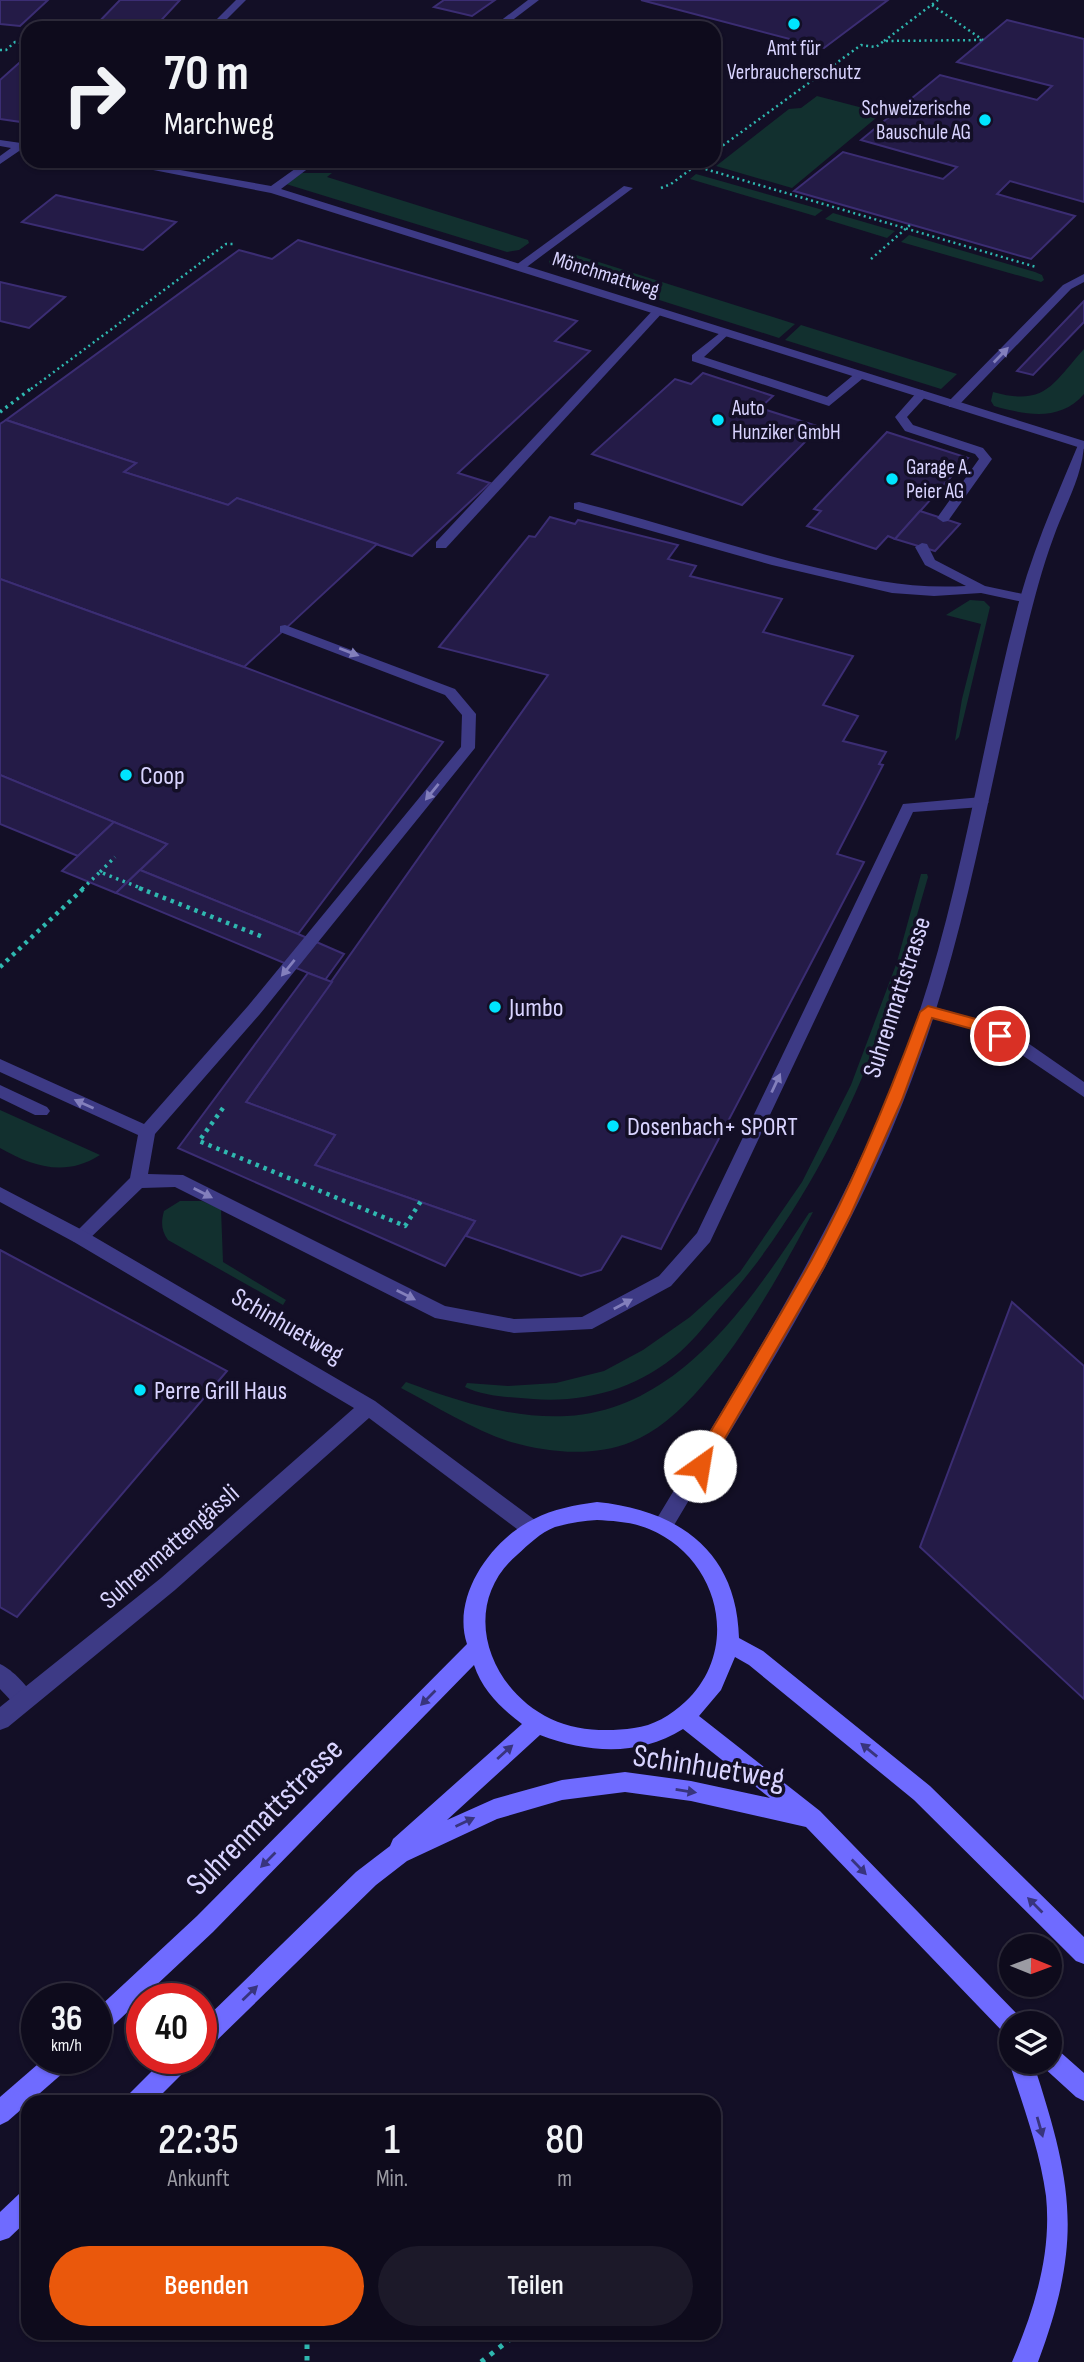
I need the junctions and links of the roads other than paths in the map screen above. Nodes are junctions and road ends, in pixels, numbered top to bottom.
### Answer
1 (241, 0) edge
2 (534, 0) edge
3 (220, 21) edge
4 (506, 21) edge
5 (0, 143) edge
6 (21, 146) edge
7 (21, 149) edge
8 (0, 162) edge
9 (151, 168) edge
10 (303, 168) edge
11 (628, 188) dead end
12 (273, 190) junction
13 (520, 267) junction
14 (1082, 279) edge
15 (657, 311) junction
16 (725, 332) junction
17 (861, 375) junction
18 (922, 394) junction
19 (953, 404) junction
20 (1084, 445) edge
21 (579, 506) dead end
22 (943, 518) dead end
23 (441, 545) dead end
24 (922, 547) dead end
25 (981, 589) junction
26 (1027, 599) junction
27 (285, 629) dead end
28 (982, 802) junction
29 (928, 1012) junction
30 (0, 1065) edge
31 (0, 1091) edge
32 (1084, 1091) edge
33 (41, 1111) dead end
34 (147, 1132) junction
35 (138, 1181) junction
36 (0, 1194) edge
37 (80, 1237) junction
38 (368, 1407) junction
39 (663, 1526) junction
40 (532, 1529) junction
41 (729, 1643) junction
42 (476, 1649) junction
43 (0, 1674) edge
44 (24, 1700) junction
45 (684, 1717) junction
46 (0, 1720) edge
47 (537, 1725) junction
48 (812, 1818) junction
49 (364, 1880) junction
50 (1084, 1953) edge
51 (112, 2011) edge
52 (999, 2014) edge
53 (217, 2024) edge
54 (1062, 2069) edge
55 (45, 2074) edge
56 (166, 2074) edge
57 (1024, 2074) edge
58 (1084, 2089) edge
59 (144, 2095) edge
60 (0, 2113) edge
61 (21, 2210) edge
62 (0, 2229) edge
63 (1025, 2362) edge

1 - 3 street
2 - 4 street
5 - 6 street
7 - 8 street
9 - 12 street, Mönchmattweg
10 - 12 street
11 - 13 street
12 - 13 street, Mönchmattweg
13 - 15 street, Mönchmattweg
19 -> 14 street
15 - 16 street, Mönchmattweg
15 - 23 street
16 - 17 street, Mönchmattweg
16 - 17 street
17 - 18 street, Mönchmattweg
18 - 19 street, Mönchmattweg
18 - 22 street
19 - 20 street, Mönchmattweg
20 - 26 street, Suhrenmattstrasse
21 - 25 street
24 - 25 street
25 - 26 street
26 - 28 street, Suhrenmattstrasse
27 -> 34 street
28 - 29 street, Suhrenmattstrasse
35 -> 28 street
29 - 32 street
29 - 39 street, Suhrenmattstrasse
34 -> 30 street
31 - 33 street
34 - 35 street
35 - 37 street
36 - 37 street, Schinhuetweg
37 - 38 street, Schinhuetweg
38 - 40 street, Schinhuetweg
38 - 44 street, Suhrenmattengässli
39 - 40 main road
39 - 41 main road
40 - 42 main road
41 - 45 main road
50 -> 41 main road
42 - 47 main road
42 -> 51 main road, Suhrenmattstrasse
43 - 44 street
44 - 46 street, Suhrenmattengässli
45 - 47 main road
45 - 48 main road, Schinhuetweg
49 -> 47 main road
49 -> 48 main road, Schinhuetweg
48 -> 52 main road, Schinhuetweg
53 -> 49 main road
54 - 58 main road
55 - 60 main road
56 - 59 main road
57 -> 63 main road
61 - 62 main road

